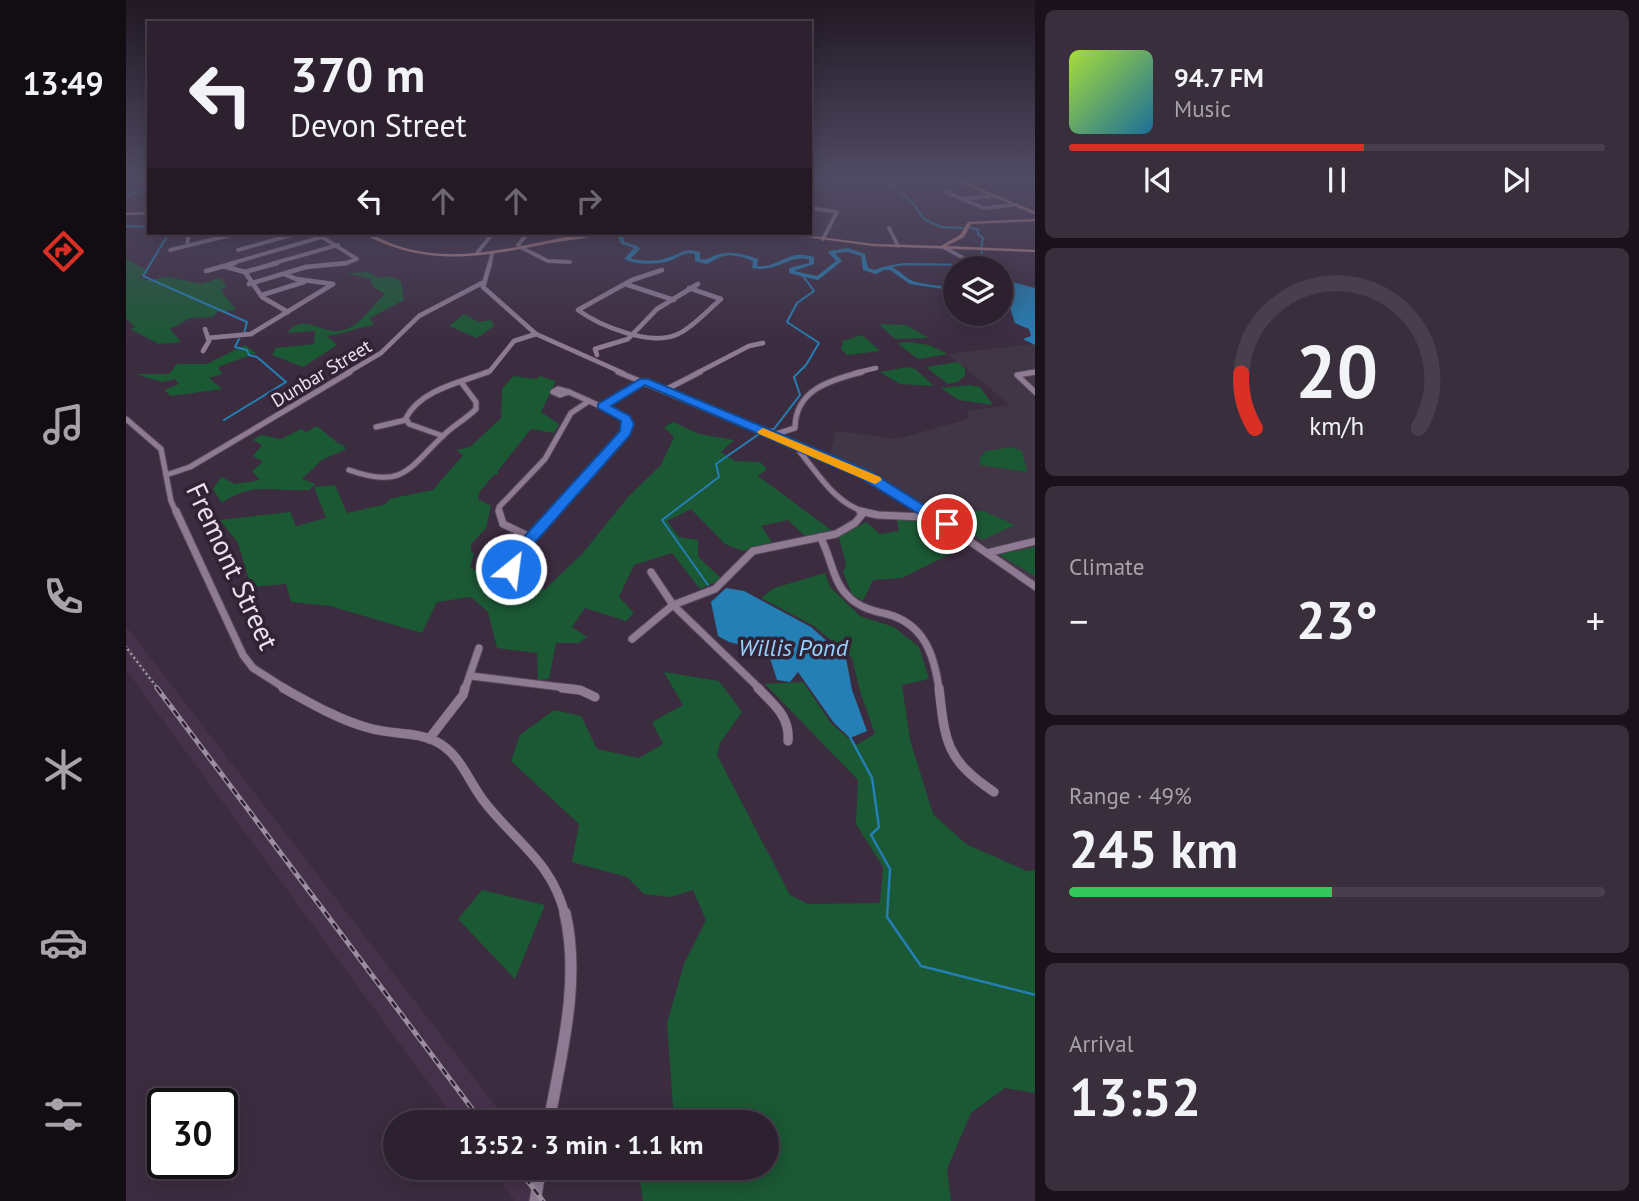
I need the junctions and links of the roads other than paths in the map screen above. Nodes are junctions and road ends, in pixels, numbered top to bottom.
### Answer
1 (826, 234) edge
2 (891, 234) edge
3 (963, 234) edge
4 (190, 235) edge
5 (230, 235) edge
6 (292, 235) edge
7 (324, 235) edge
8 (370, 235) edge
9 (492, 235) edge
10 (526, 235) edge
11 (588, 235) edge
12 (800, 235) edge
13 (823, 239) junction
14 (187, 245) junction
15 (338, 245) junction
16 (898, 246) junction
17 (520, 247) junction
18 (933, 248) junction
19 (945, 248) junction
20 (170, 250) dead end
21 (238, 250) dead end
22 (1035, 251) edge
23 (477, 253) junction
24 (492, 253) junction
25 (960, 256) edge
26 (570, 262) dead end
27 (222, 266) junction
28 (206, 271) dead end
29 (662, 271) dead end
30 (245, 272) junction
31 (284, 274) junction
32 (308, 281) junction
33 (482, 283) junction
34 (249, 284) junction
35 (625, 284) junction
36 (698, 284) dead end
37 (690, 288) junction
38 (262, 295) junction
39 (674, 300) junction
40 (288, 312) junction
41 (205, 329) dead end
42 (536, 334) junction
43 (632, 335) junction
44 (208, 338) junction
45 (763, 343) dead end
46 (203, 351) dead end
47 (588, 359) junction
48 (876, 368) dead end
49 (1035, 372) edge
50 (644, 381) junction
51 (461, 382) junction
52 (665, 390) junction
53 (569, 392) dead end
54 (1035, 393) edge
55 (589, 401) junction
56 (602, 406) junction
57 (126, 419) edge
58 (407, 420) junction
59 (376, 427) dead end
60 (772, 435) junction
61 (443, 436) junction
62 (802, 448) junction
63 (349, 470) dead end
64 (166, 474) junction
65 (864, 512) junction
66 (924, 517) dead end
67 (530, 537) junction
68 (820, 537) junction
69 (1035, 541) edge
70 (987, 553) junction
71 (508, 563) dead end
72 (651, 572) dead end
73 (1035, 587) edge
74 (673, 605) junction
75 (632, 639) dead end
76 (479, 648) dead end
77 (471, 676) junction
78 (595, 697) dead end
79 (429, 739) junction
80 (788, 741) dead end
81 (994, 792) dead end
82 (551, 1110) edge
83 (539, 1180) edge
84 (535, 1201) edge

1 - 13 street
2 - 16 street
3 - 18 main road
4 - 14 street
5 - 14 street
6 - 21 street
7 - 15 street
7 - 27 street
8 - 23 main road
9 - 23 street
10 - 17 street
11 - 17 main road
12 - 13 main road
13 - 16 main road
14 - 20 street
15 - 30 street
15 - 31 street
16 - 18 main road
17 - 24 main road
17 - 26 street
18 - 19 main road
19 - 22 main road
19 - 25 street
23 - 24 main road
24 - 33 street
27 - 28 street
27 - 30 street
29 - 35 street
30 - 34 street
31 - 32 street
31 - 34 street
32 - 38 street
32 - 40 street
33 - 42 street
33 - 64 street, Dunbar Street
34 - 38 street
35 - 39 street
35 - 43 street
36 - 37 street
37 - 39 street
37 - 43 street
38 - 40 street
39 - 43 street
40 - 44 street
41 - 44 street
42 - 47 street
42 - 51 street
43 - 47 street
44 - 46 street
45 - 52 street
47 - 50 street
48 - 60 street
49 - 54 street
50 - 52 street
50 - 56 street
51 - 58 street
51 - 61 street
52 - 60 street
53 - 55 street
55 - 56 street
55 - 67 street
56 - 67 street
57 - 64 street, Fremont Street
58 - 59 street
58 - 61 street
60 - 62 street
61 - 63 street
62 - 65 street
62 - 70 street
64 - 79 street, Fremont Street
65 - 66 street
65 - 68 street
67 - 71 street
68 - 74 street
68 - 81 street
69 - 70 street
70 - 73 street
72 - 74 street
74 - 75 street
74 - 80 street
76 - 77 street
77 - 78 street
77 - 79 street
79 - 82 street, Fremont Street
83 - 84 street

